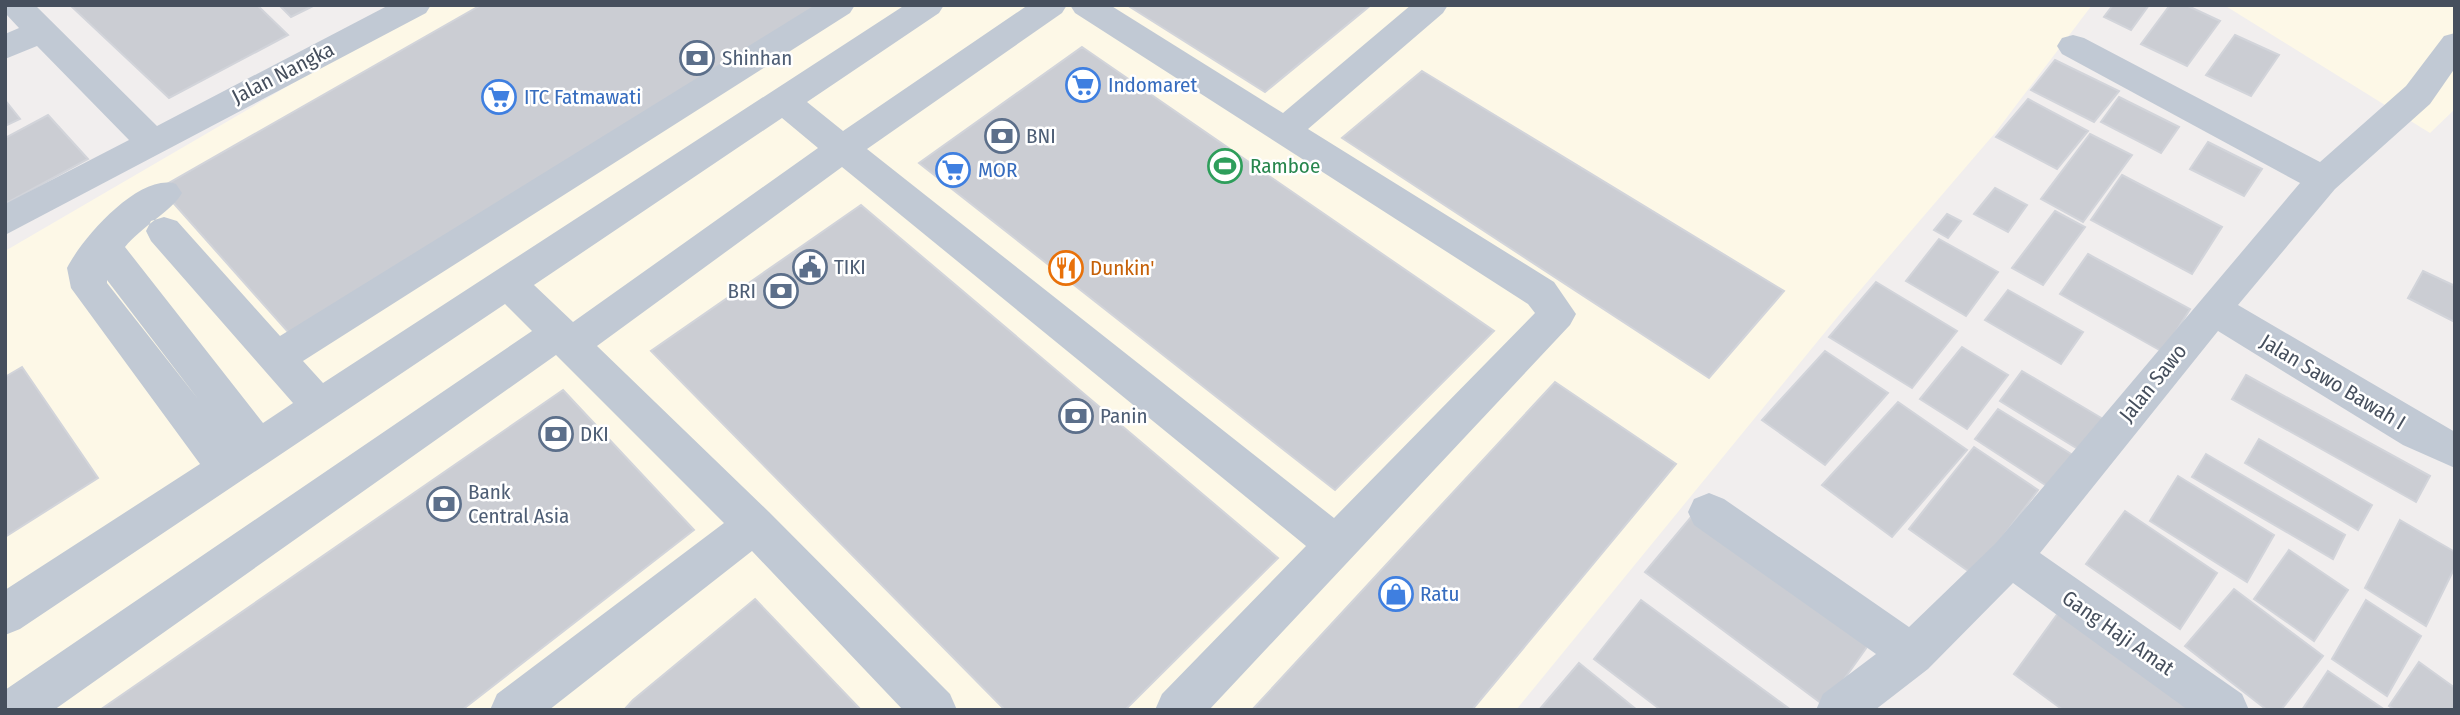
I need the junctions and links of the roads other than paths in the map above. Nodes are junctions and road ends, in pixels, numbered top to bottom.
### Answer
1 (16, 5) edge
2 (415, 5) edge
3 (839, 5) edge
4 (928, 5) edge
5 (1051, 5) edge
6 (1086, 5) edge
7 (1432, 5) edge
8 (42, 30) junction
9 (2455, 44) edge
10 (2073, 46) dead end
11 (5, 48) edge
12 (783, 101) junction
13 (1285, 130) junction
14 (152, 142) junction
15 (842, 149) junction
16 (2322, 180) junction
17 (164, 193) dead end
18 (5, 221) edge
19 (164, 231) dead end
20 (508, 283) junction
21 (2213, 309) junction
22 (564, 339) junction
23 (275, 359) junction
24 (320, 407) junction
25 (2455, 451) edge
26 (243, 458) junction
27 (1709, 512) dead end
28 (754, 525) junction
29 (1336, 545) junction
30 (2011, 557) junction
31 (5, 615) edge
32 (1912, 654) junction
33 (15, 710) edge
34 (513, 710) edge
35 (934, 710) edge
36 (1178, 710) edge
37 (1839, 710) edge
38 (2226, 710) edge

1 - 8 street
2 - 14 street, Jalan Nangka
3 - 23 street
4 - 12 street
5 - 15 street
6 - 13 street
7 - 13 street
8 - 11 street
8 - 14 street
9 - 16 street, Jalan Sawo
10 - 16 street
12 - 15 street
12 - 20 street
13 - 29 street
14 - 18 street, Jalan Nangka
15 - 22 street
15 - 29 street
16 - 21 street, Jalan Sawo
17 - 26 street
19 - 23 street
20 - 22 street
20 - 24 street
21 - 25 street, Jalan Sawo Bawah I
21 - 30 street, Jalan Sawo
22 - 28 street
22 - 33 street
23 - 24 street
24 - 26 street
26 - 31 street
27 - 32 street
28 - 34 street
28 - 35 street
29 - 36 street
30 - 32 street, Jalan Sawo
30 - 38 street, Gang Haji Amat
32 - 37 street, Jalan Sawo

